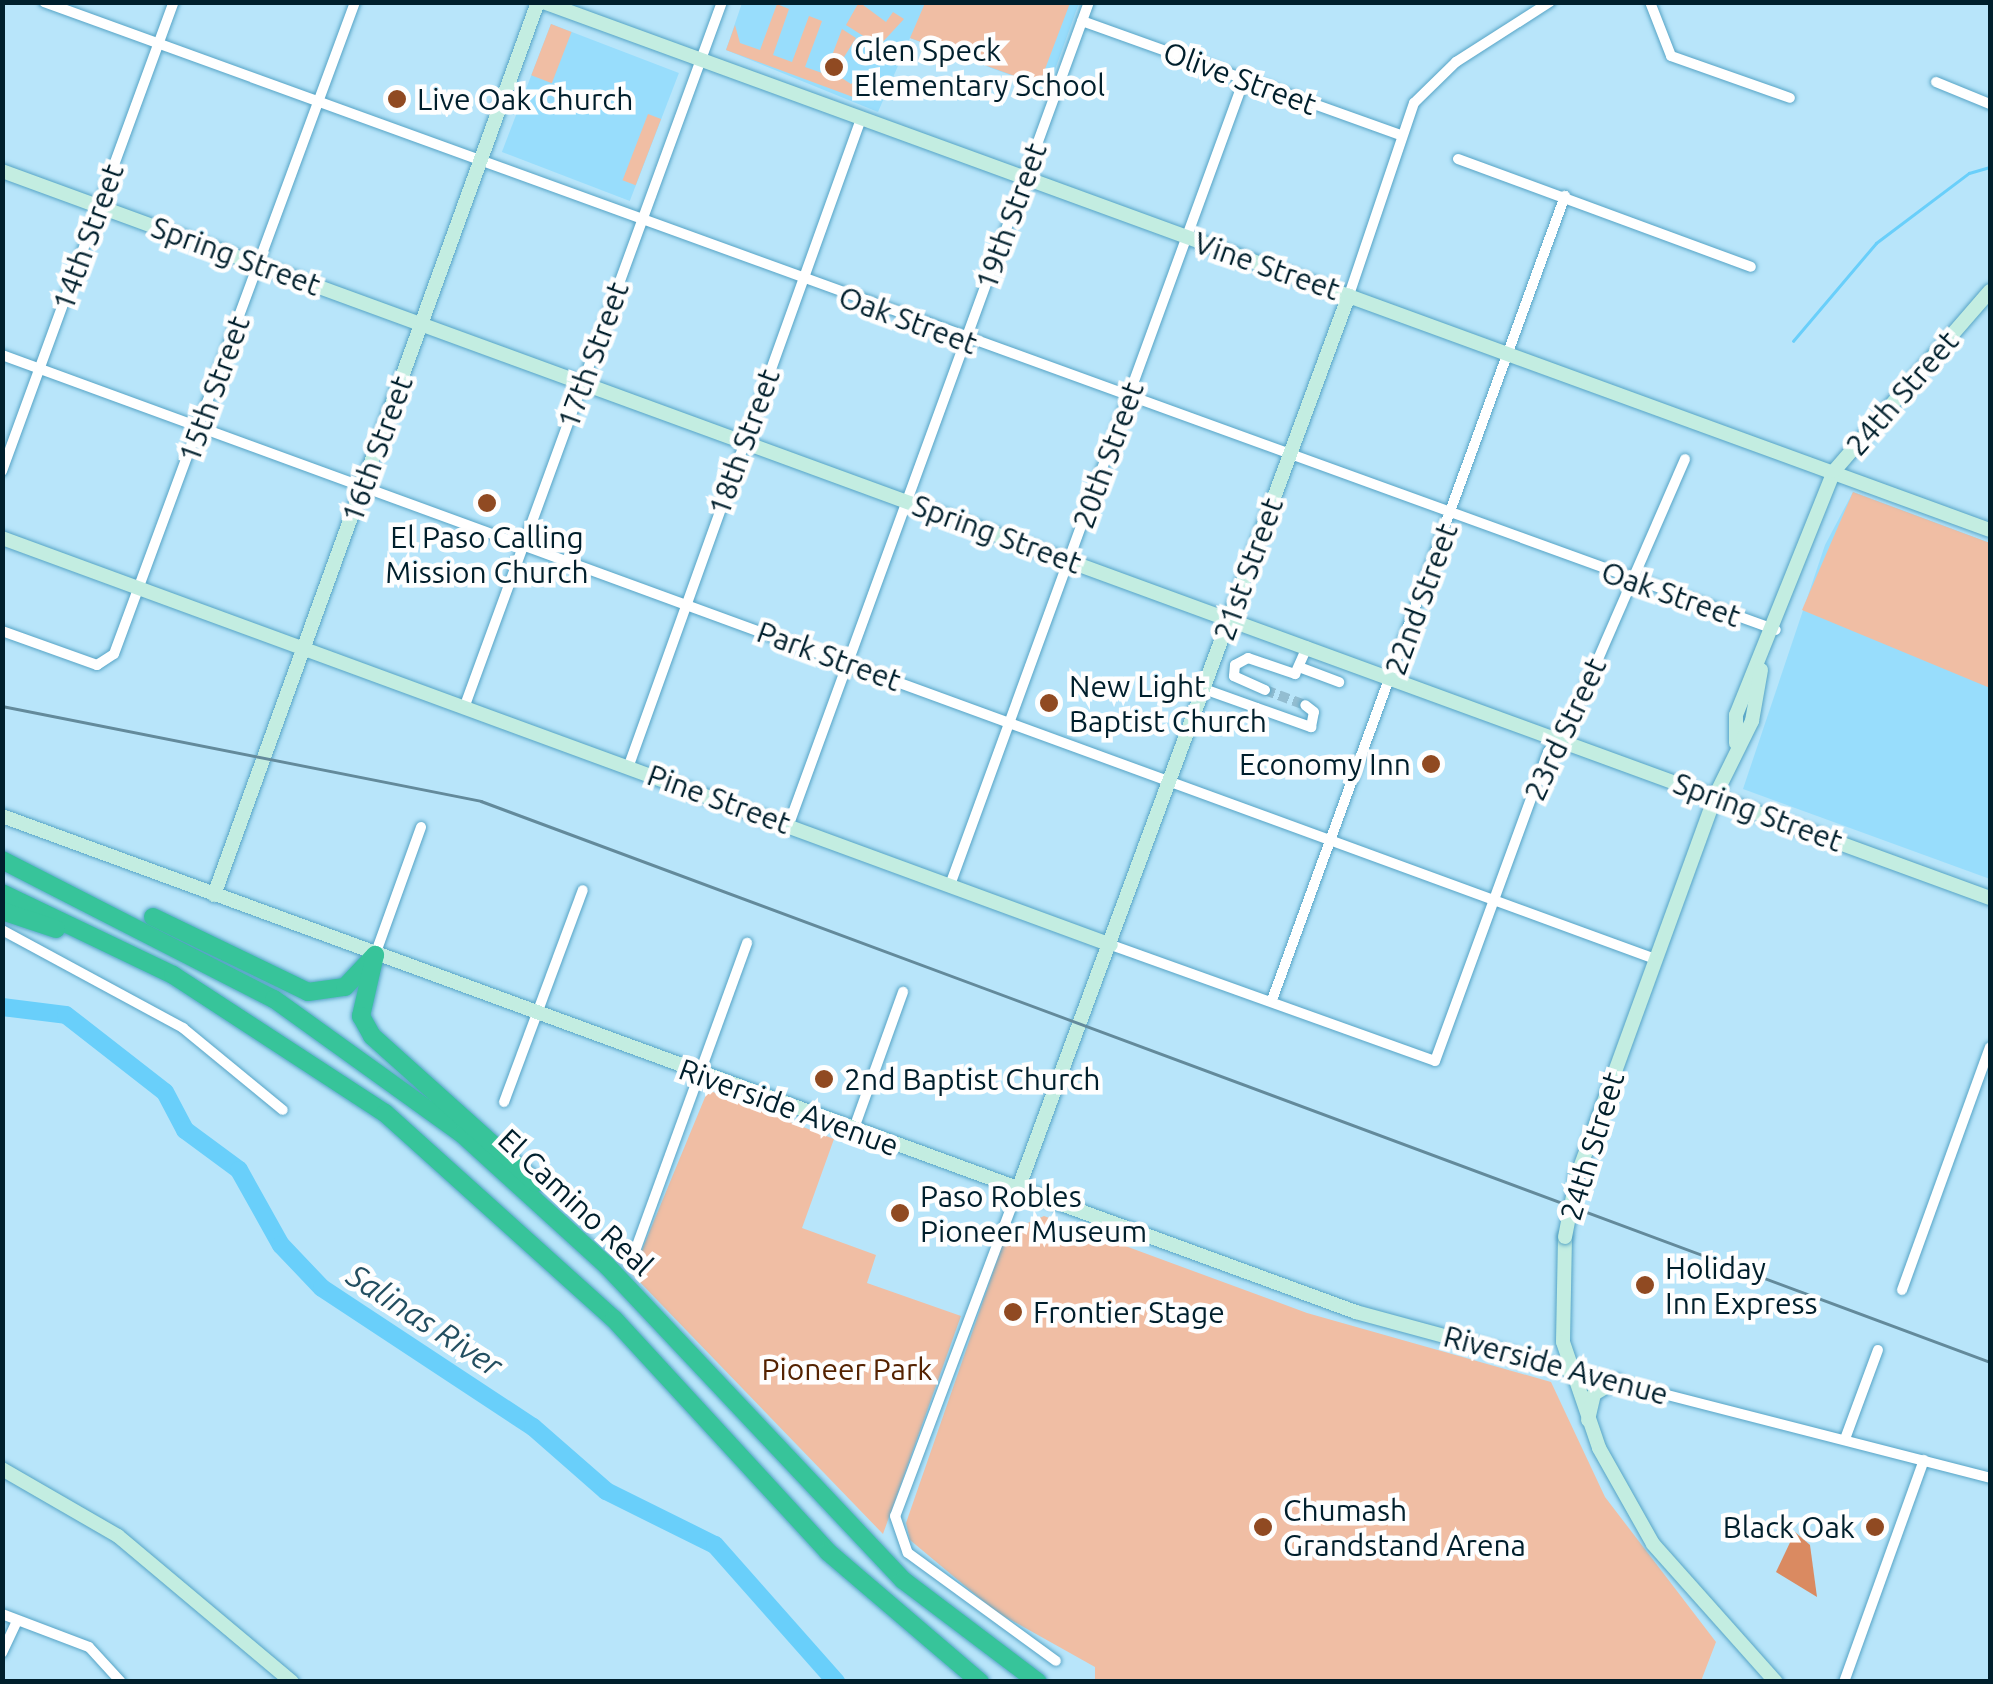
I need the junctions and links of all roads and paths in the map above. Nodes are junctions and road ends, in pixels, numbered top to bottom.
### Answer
1 (44, 2) edge
2 (174, 2) edge
3 (355, 2) edge
4 (540, 2) edge
5 (722, 2) edge
6 (1090, 2) edge
7 (1550, 2) edge
8 (1650, 2) edge
9 (1082, 22) junction
10 (159, 45) junction
11 (701, 61) junction
12 (1244, 80) junction
13 (1936, 82) dead end
14 (1790, 98) dead end
15 (318, 104) junction
16 (1990, 104) edge
17 (862, 119) junction
18 (1398, 134) junction
19 (1458, 159) dead end
20 (480, 163) junction
21 (2, 171) edge
22 (1025, 179) junction
23 (1564, 196) junction
24 (99, 206) junction
25 (642, 222) junction
26 (1186, 238) junction
27 (260, 264) junction
28 (1751, 267) dead end
29 (803, 282) junction
30 (1349, 295) junction
31 (1988, 298) edge
32 (423, 323) junction
33 (965, 342) junction
34 (1512, 352) junction
35 (2, 354) edge
36 (41, 368) junction
37 (583, 384) junction
38 (1128, 400) junction
39 (200, 426) junction
40 (745, 441) junction
41 (1290, 456) junction
42 (1684, 459) dead end
43 (2, 471) edge
44 (1834, 472) junction
45 (363, 487) junction
46 (906, 500) junction
47 (1452, 516) junction
48 (1990, 530) edge
49 (2, 538) edge
50 (524, 546) junction
51 (1070, 560) junction
52 (1632, 581) junction
53 (138, 588) junction
54 (686, 604) junction
55 (1230, 618) junction
56 (1776, 630) junction
57 (2, 631) edge
58 (303, 647) junction
59 (1307, 647) junction
60 (1219, 648) junction
61 (1248, 658) junction
62 (847, 663) junction
63 (1299, 667) junction
64 (1392, 678) junction
65 (1339, 682) dead end
66 (1204, 689) junction
67 (1265, 690) tunnel mouth
68 (1304, 706) dead end
69 (464, 708) junction
70 (1010, 722) junction
71 (1558, 738) junction
72 (628, 765) junction
73 (1171, 782) junction
74 (1715, 796) junction
75 (2, 816) edge
76 (789, 824) junction
77 (421, 827) dead end
78 (1332, 840) junction
79 (2, 860) edge
80 (65, 885) junction
81 (950, 886) junction
82 (583, 890) dead end
83 (2, 893) edge
84 (214, 895) junction
85 (1990, 898) edge
86 (1495, 899) junction
87 (2, 911) edge
88 (2, 930) edge
89 (747, 943) dead end
90 (1111, 945) junction
91 (375, 955) junction
92 (1655, 959) junction
93 (173, 975) junction
94 (903, 992) dead end
95 (1272, 1000) junction
96 (536, 1013) junction
97 (1990, 1047) edge
98 (1435, 1061) joint
99 (700, 1074) junction
100 (504, 1102) dead end
101 (283, 1110) dead end
102 (854, 1131) junction
103 (1017, 1192) junction
104 (634, 1251) dead end
105 (1902, 1290) dead end
106 (669, 1331) junction
107 (1878, 1350) dead end
108 (1569, 1370) junction
109 (1616, 1381) junction
110 (1588, 1420) junction
111 (1846, 1439) junction
112 (1924, 1460) junction
113 (2, 1469) edge
114 (1990, 1478) edge
115 (2, 1614) edge
116 (17, 1621) junction
117 (2, 1653) edge
118 (1056, 1661) dead end
119 (121, 1682) edge
120 (292, 1682) edge
121 (980, 1682) edge
122 (1038, 1682) edge
123 (1776, 1682) edge
124 (1844, 1682) edge

1 - 10 street, Oak Street
2 - 10 street, 14th Street
3 - 15 street, 15th Street
4 - 11 main road, Vine Street
4 - 20 main road, 16th Street
5 - 11 street, 17th Street
6 - 9 street, 19th Street
7 - 18 street, 21st Street
8 - 14 street
9 - 12 street, Olive Street
9 - 22 street, 19th Street
10 - 15 street, Oak Street
10 - 24 street, 14th Street
11 - 17 main road, Vine Street
11 - 25 street, 17th Street
12 - 18 street, Olive Street
12 - 26 street, 20th Street
13 - 16 street
15 - 20 street, Oak Street
15 - 27 street, 15th Street
17 - 22 main road, Vine Street
17 - 29 street, 18th Street
18 - 30 street, 21st Street
19 - 23 street
20 - 25 street, Oak Street
20 - 32 main road, 16th Street
21 - 24 main road, Spring Street
22 - 26 main road, Vine Street
22 - 33 street, 19th Street
23 - 28 street
23 - 34 street, 22nd Street
24 - 27 main road, Spring Street
24 - 36 street, 14th Street
25 - 29 street, Oak Street
25 - 37 street, 17th Street
26 - 30 main road, Vine Street
26 - 38 street, 20th Street
27 - 32 main road, Spring Street
27 - 39 street, 15th Street
29 - 33 street, Oak Street
29 - 40 street, 18th Street
30 - 34 main road, Vine Street
30 - 41 main road, 21st Street
31 - 44 main road, 24th Street
32 - 37 main road, Spring Street
32 - 45 main road, 16th Street
33 - 38 street, Oak Street
33 - 46 street, 19th Street
34 - 44 main road, Vine Street
34 - 47 street, 22nd Street
35 - 36 street, Park Street
36 - 39 street, Park Street
36 - 43 street, 14th Street
37 - 40 main road, Spring Street
37 - 50 street, 17th Street
38 - 41 street, Oak Street
38 - 51 street, 20th Street
39 - 45 street, Park Street
39 - 53 street, 15th Street
40 - 46 main road, Spring Street
40 - 54 street, 18th Street
41 - 47 street, Oak Street
41 - 55 main road, 21st Street
42 - 52 street, 23rd Street
44 - 48 main road, Vine Street
44 - 56 main road, 24th Street
45 - 50 street, Park Street
45 - 58 main road, 16th Street
46 - 51 main road, Spring Street
46 - 62 street, 19th Street
47 - 52 street, Oak Street
47 - 64 street, 22nd Street
49 - 53 main road, Pine Street
50 - 54 street, Park Street
50 - 69 street, 17th Street
51 - 55 main road, Spring Street
51 - 70 street, 20th Street
52 - 56 street, Oak Street
52 - 71 street, 23rd Street
53 - 57 street, 15th Street
53 - 58 main road, Pine Street
54 - 62 street, Park Street
54 - 72 street, 18th Street
55 - 59 main road, Spring Street
55 - 60 main road, 21st Street
56 - 74 main road, 24th Street
58 - 69 main road, Pine Street
58 - 84 main road, 16th Street
59 - 63 street
59 - 64 main road, Spring Street
60 - 61 street
60 - 66 main road, 21st Street
61 - 63 street
61 - 67 street
62 - 70 street, Park Street
62 - 76 street, 19th Street
63 - 65 street
64 - 71 main road, Spring Street
64 - 78 street, 22nd Street
66 - 68 street
66 - 73 main road, 21st Street
69 - 72 main road, Pine Street
70 - 73 street, Park Street
70 - 81 street, 20th Street
71 - 74 main road, Spring Street
71 - 86 street, 23rd Street
72 - 76 main road, Pine Street
73 - 78 street, Park Street
73 - 90 main road, 21st Street
74 - 85 main road, Spring Street
74 - 92 main road, 24th Street
75 - 84 main road, Riverside Avenue
76 - 81 main road, Pine Street
77 - 91 street
78 - 86 street, Park Street
78 - 95 street, 22nd Street
79 - 80 highway, El Camino Real
80 - 91 highway
80 - 106 highway, El Camino Real
81 - 90 main road, Pine Street
82 - 96 street
83 - 93 highway, El Camino Real
84 - 91 main road, Riverside Avenue
86 - 92 street, Park Street
86 - 98 street, 23rd Street
87 - 93 highway
88 - 101 street
89 - 99 street
90 - 95 street, Pine Street
90 - 103 main road, 21st Street
91 - 96 main road, Riverside Avenue
91 - 106 highway
92 - 108 main road, 24th Street, bridge
93 - 121 highway, El Camino Real
94 - 102 street
95 - 98 street, Pine Street
96 - 99 main road, Riverside Avenue
96 - 100 street
97 - 105 street
99 - 102 main road, Riverside Avenue
99 - 104 street
102 - 103 main road, Riverside Avenue
103 - 108 main road, Riverside Avenue
103 - 118 street
106 - 122 highway, El Camino Real
107 - 111 street
108 - 109 street, Riverside Avenue
108 - 110 main road, 24th Street
109 - 110 main road
109 - 111 street, Riverside Avenue
110 - 123 main road, 24th Street
111 - 112 street, Riverside Avenue
112 - 114 street, Riverside Avenue
112 - 124 street
113 - 120 main road
115 - 116 street
116 - 117 street
116 - 119 street

